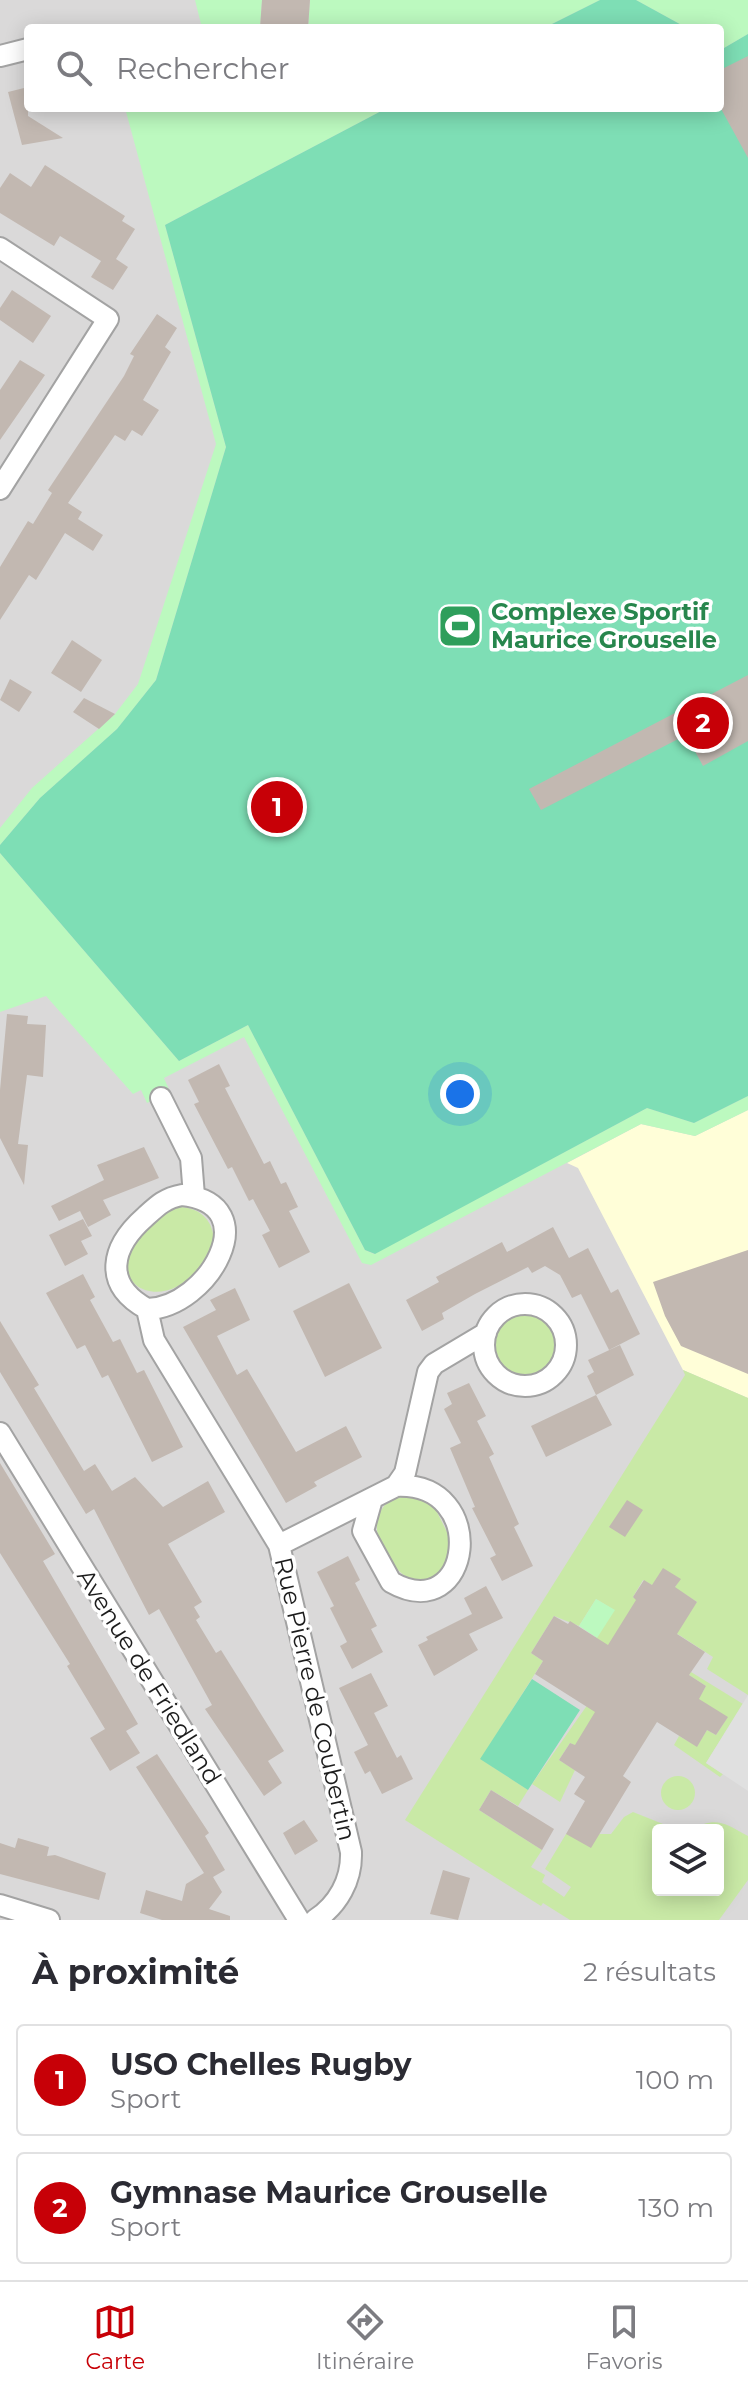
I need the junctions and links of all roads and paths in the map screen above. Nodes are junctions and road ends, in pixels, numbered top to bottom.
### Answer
1 (24, 50) edge
2 (0, 56) edge
3 (0, 248) edge
4 (0, 489) edge
5 (161, 1098) dead end
6 (194, 1196) junction
7 (147, 1309) junction
8 (486, 1333) junction
9 (0, 1433) edge
10 (396, 1486) junction
11 (372, 1499) junction
12 (279, 1545) junction
13 (0, 1905) edge
14 (49, 1920) edge
15 (299, 1920) edge
16 (315, 1920) edge

1 - 2 street
3 - 4 street
5 - 6 street
6 - 7 street
6 - 7 street, Rue Pierre de Coubertin
7 - 12 street, Rue Pierre de Coubertin
8 - 8 street
8 - 10 street
9 - 15 street, Avenue de Friedland
10 - 11 street
10 - 11 street
11 - 12 street
12 - 16 street, Rue Pierre de Coubertin
13 - 14 street

